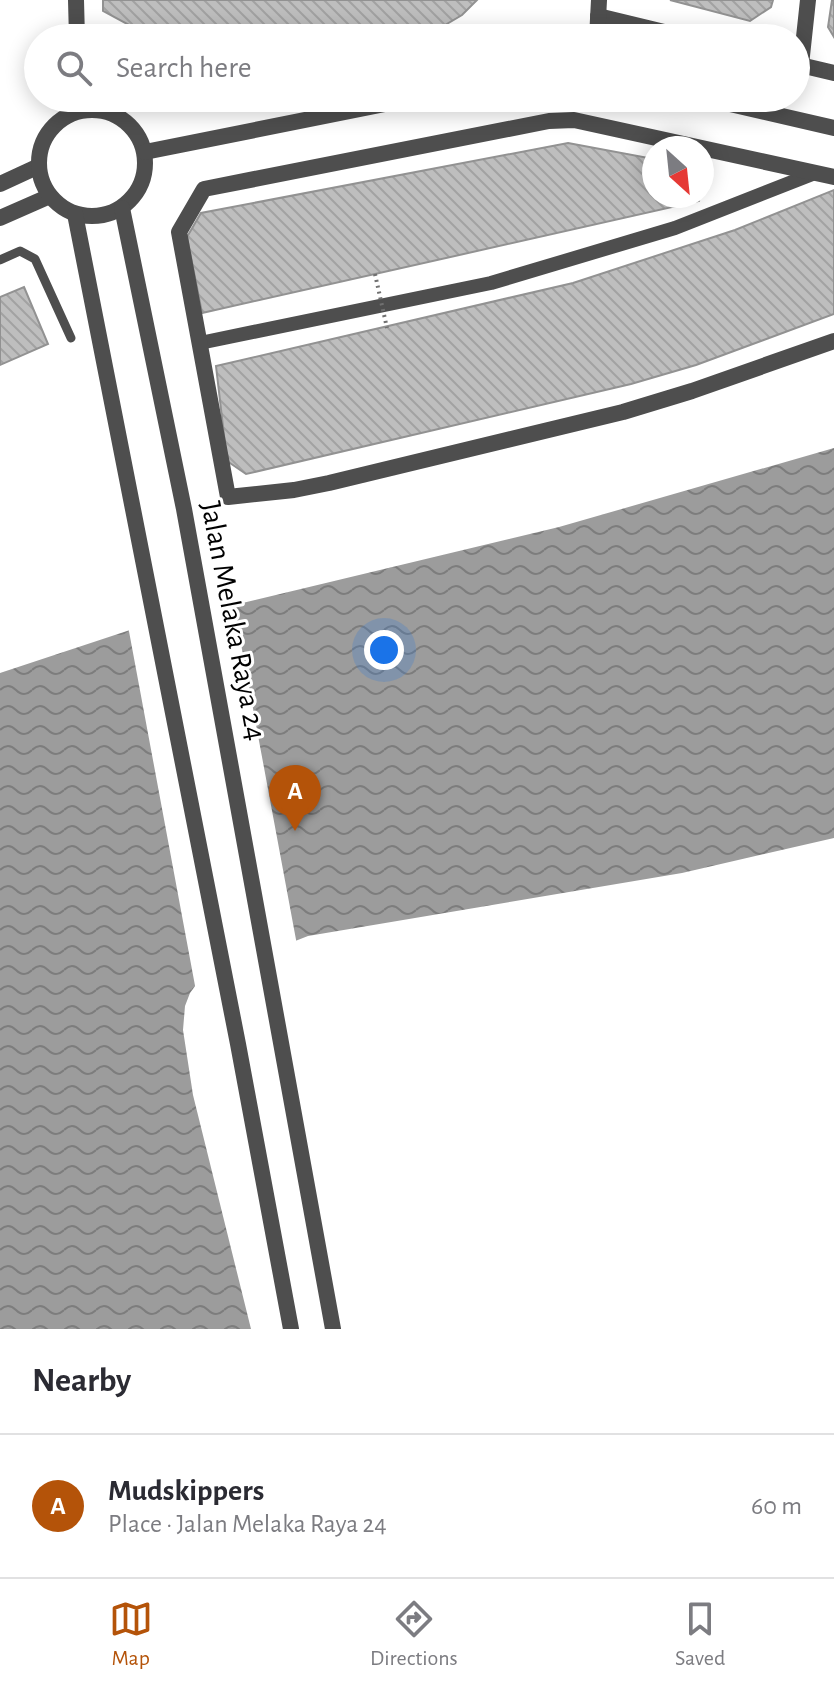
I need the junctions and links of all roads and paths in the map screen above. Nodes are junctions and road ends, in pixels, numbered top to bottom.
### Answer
1 (76, 0) edge
2 (808, 0) edge
3 (599, 8) edge
4 (77, 24) edge
5 (647, 24) edge
6 (804, 24) edge
7 (810, 68) edge
8 (834, 73) edge
9 (74, 112) edge
10 (104, 112) edge
11 (345, 112) edge
12 (765, 112) edge
13 (834, 128) edge
14 (145, 152) junction
15 (39, 166) junction
16 (815, 173) junction
17 (834, 177) edge
18 (0, 184) edge
19 (50, 196) junction
20 (122, 208) junction
21 (75, 214) junction
22 (0, 218) edge
23 (0, 260) edge
24 (375, 274) dead end
25 (387, 328) dead end
26 (71, 338) dead end
27 (834, 341) edge
28 (200, 343) junction
29 (291, 1329) edge
30 (333, 1329) edge

1 - 4 street
2 - 6 street
3 - 5 street
7 - 8 street
9 - 15 street
10 - 14 street
11 - 14 street
12 - 13 street
14 - 20 street
15 - 18 street
15 - 19 street
16 - 17 street
16 - 28 street
16 - 28 street
19 - 21 street
19 - 22 street
20 - 21 street
20 - 30 street, Jalan Melaka Raya 24
21 - 29 street
23 - 26 lane
24 - 25 path, bridge
27 - 28 street

